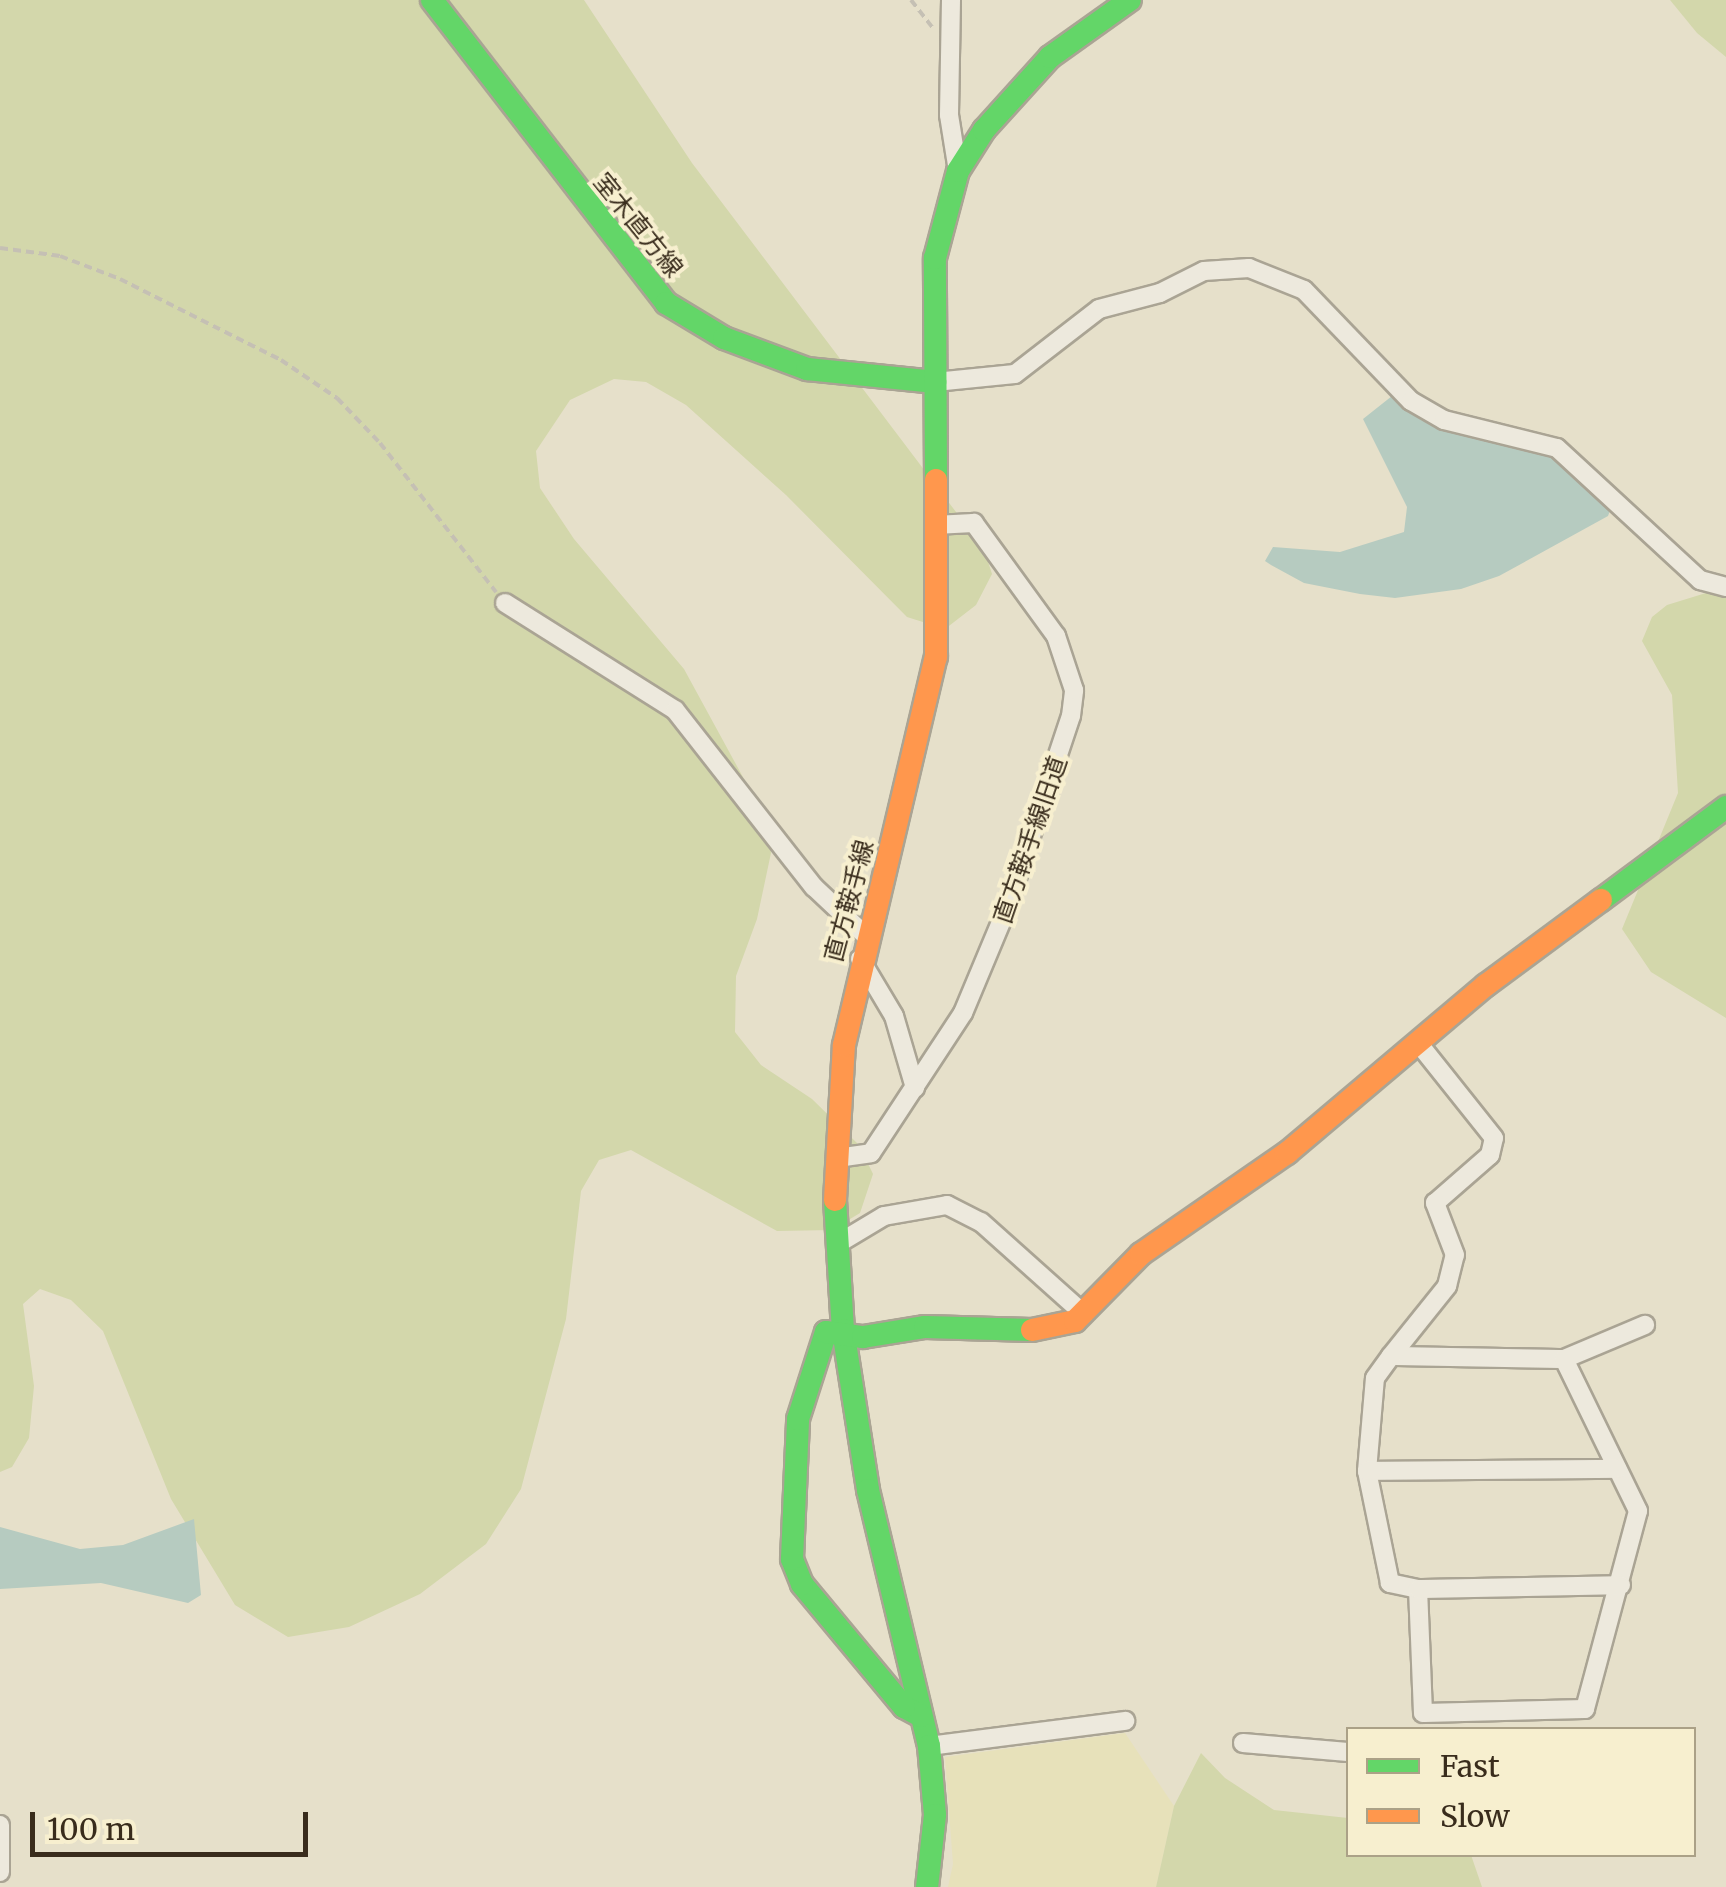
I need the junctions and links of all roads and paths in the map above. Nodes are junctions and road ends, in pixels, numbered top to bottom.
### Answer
1 (432, 0) edge
2 (911, 0) edge
3 (951, 0) edge
4 (1130, 0) edge
5 (948, 47) junction
6 (958, 171) junction
7 (0, 248) edge
8 (935, 382) junction
9 (939, 525) junction
10 (1726, 587) edge
11 (505, 603) joint
12 (1726, 807) edge
13 (862, 947) junction
14 (1419, 1044) junction
15 (915, 1088) junction
16 (837, 1158) junction
17 (840, 1242) junction
18 (1084, 1314) junction
19 (1645, 1325) dead end
20 (843, 1330) junction
21 (1391, 1356) junction
22 (1564, 1358) junction
23 (1617, 1469) junction
24 (1367, 1470) junction
25 (1621, 1585) junction
26 (1418, 1590) junction
27 (1568, 1710) junction
28 (921, 1716) junction
29 (1125, 1721) dead end
30 (1423, 1721) edge
31 (1571, 1727) edge
32 (1243, 1743) dead end
33 (929, 1746) junction
34 (1346, 1752) edge
35 (0, 1825) edge
36 (0, 1872) edge
37 (928, 1887) edge

1 - 8 main road, 室木直方線
2 - 5 path
3 - 5 street
4 - 6 main road, 直方鞍手線
5 - 6 street
6 - 8 main road, 直方鞍手線
7 - 11 path
8 - 9 main road, 直方鞍手線
8 - 10 street
9 - 13 main road, 直方鞍手線
9 - 15 street, 直方鞍手線旧道
11 - 13 street
12 - 14 main road
13 - 15 street
13 - 16 main road, 直方鞍手線
14 - 18 main road
14 - 21 street
15 - 16 street, 直方鞍手線旧道
16 - 17 main road, 直方鞍手線
17 - 18 street
17 - 20 main road, 直方鞍手線
18 - 20 main road
19 - 22 street
20 - 28 main road, 直方鞍手線
20 - 28 main road
21 - 22 street
21 - 24 street
22 - 23 street
23 - 24 street
23 - 25 street
24 - 26 street
25 - 26 street
25 - 27 street
26 - 30 street
27 - 30 street
27 - 31 street
28 - 33 main road, 直方鞍手線
29 - 33 street
32 - 34 street
33 - 37 main road, 直方鞍手線
35 - 36 street

